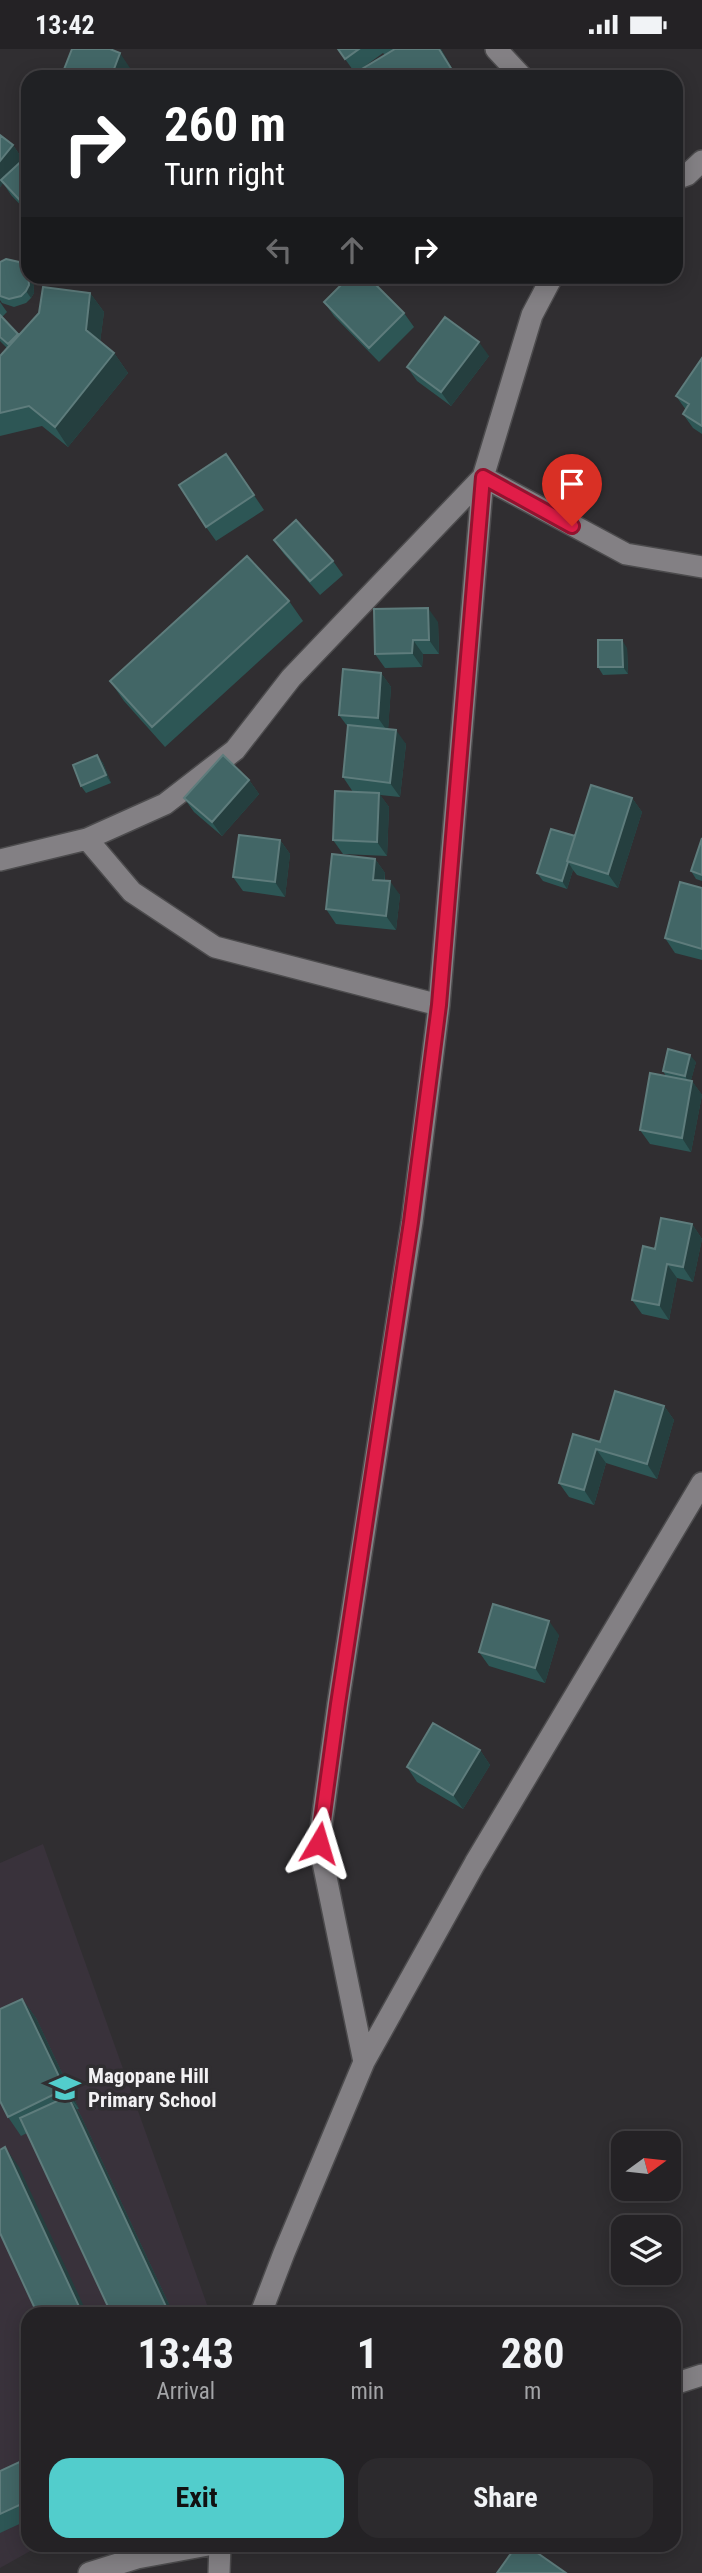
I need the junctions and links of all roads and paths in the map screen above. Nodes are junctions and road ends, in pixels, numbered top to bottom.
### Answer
1 (496, 49) edge
2 (516, 70) edge
3 (702, 162) edge
4 (683, 176) edge
5 (548, 284) edge
6 (483, 477) junction
7 (702, 568) edge
8 (87, 839) junction
9 (0, 860) edge
10 (439, 1005) junction
11 (702, 1483) edge
12 (364, 2062) junction
13 (263, 2307) edge
14 (702, 2375) edge
15 (681, 2382) edge
16 (170, 2552) edge
17 (220, 2552) edge
18 (89, 2573) edge
19 (219, 2573) edge

1 - 2 street
3 - 4 street
5 - 6 street
6 - 7 street
6 - 8 street
6 - 10 street
8 - 9 street
8 - 10 street
10 - 12 street
11 - 12 street
12 - 13 street
14 - 15 street
16 - 18 street
17 - 19 street

